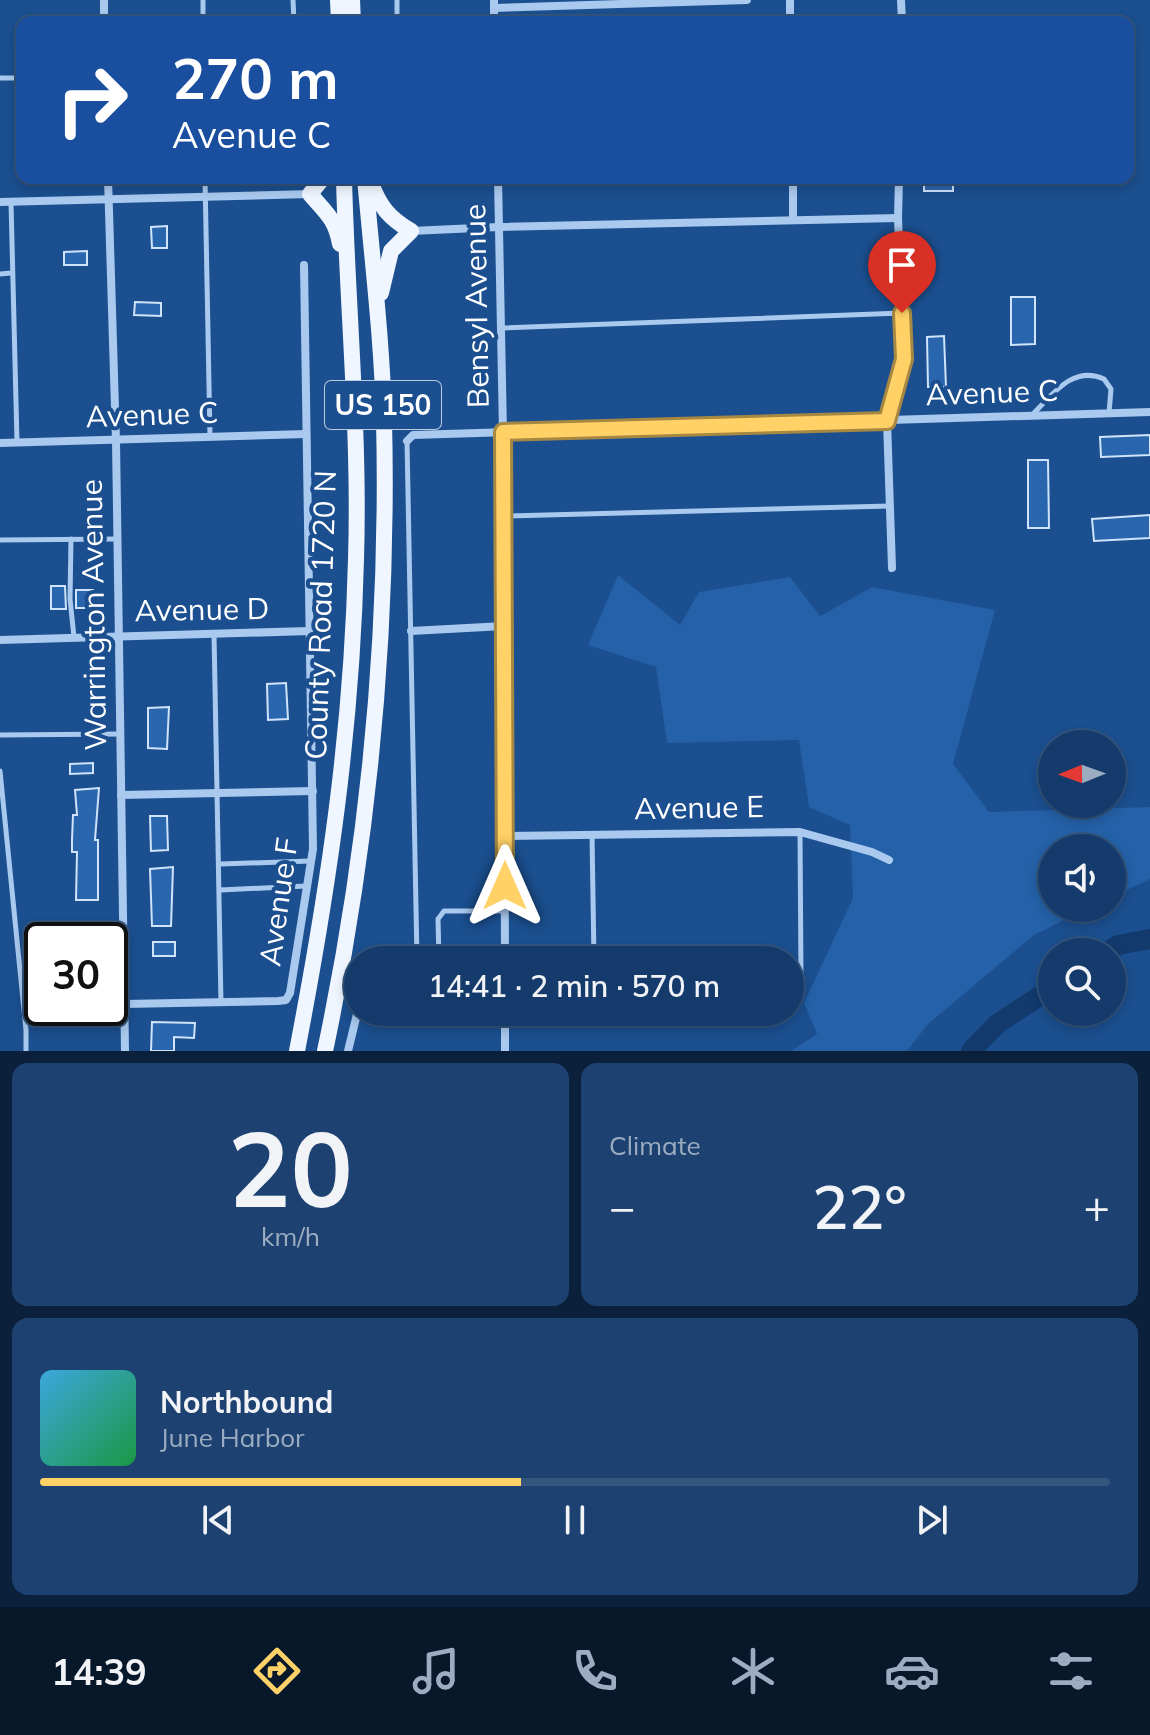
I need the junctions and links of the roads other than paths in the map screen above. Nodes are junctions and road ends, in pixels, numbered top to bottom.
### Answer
1 (747, 0) edge
2 (494, 4) edge
3 (108, 184) edge
4 (205, 184) edge
5 (318, 184) edge
6 (344, 184) edge
7 (367, 184) edge
8 (370, 184) edge
9 (498, 184) edge
10 (793, 184) edge
11 (899, 184) edge
12 (310, 194) junction
13 (205, 197) junction
14 (109, 200) junction
15 (0, 202) edge
16 (11, 202) junction
17 (898, 218) junction
18 (793, 219) junction
19 (499, 227) junction
20 (411, 231) junction
21 (304, 265) dead end
22 (11, 273) junction
23 (0, 274) edge
24 (350, 292) junction
25 (902, 313) junction
26 (377, 314) junction
27 (502, 328) junction
28 (1150, 412) edge
29 (1109, 413) junction
30 (1031, 416) junction
31 (887, 421) junction
32 (503, 432) junction
33 (306, 434) junction
34 (210, 437) junction
35 (116, 441) junction
36 (407, 441) joint
37 (17, 442) junction
38 (0, 443) edge
39 (891, 506) junction
40 (504, 516) junction
41 (71, 539) junction
42 (117, 539) junction
43 (0, 540) edge
44 (892, 568) dead end
45 (504, 626) junction
46 (310, 631) junction
47 (411, 631) junction
48 (214, 633) junction
49 (119, 636) junction
50 (74, 637) junction
51 (0, 640) edge
52 (120, 734) junction
53 (0, 735) edge
54 (0, 771) edge
55 (313, 791) junction
56 (218, 794) junction
57 (121, 795) junction
58 (800, 832) junction
59 (592, 834) junction
60 (504, 836) junction
61 (889, 860) dead end
62 (311, 861) junction
63 (220, 864) junction
64 (308, 886) junction
65 (220, 890) junction
66 (505, 911) junction
67 (123, 922) edge
68 (417, 946) edge
69 (439, 946) edge
70 (505, 946) edge
71 (594, 946) edge
72 (801, 946) edge
73 (221, 1003) junction
74 (128, 1004) edge
75 (124, 1026) edge
76 (354, 1026) edge
77 (505, 1026) edge
78 (26, 1051) edge
79 (125, 1051) edge
80 (297, 1051) edge
81 (325, 1051) edge
82 (348, 1051) edge
83 (505, 1051) edge

1 - 2 street
3 - 14 street, Warrington Avenue
4 - 13 lane
5 - 12 main road
6 - 24 main road, County Road 1720 N / US 150
7 - 26 main road, US 150
8 - 20 main road
9 - 19 street, Bensyl Avenue
10 - 18 street
11 - 17 street
12 - 13 street
12 - 24 main road
13 - 14 street
13 - 34 lane
14 - 16 street
14 - 35 street, Warrington Avenue
15 - 16 street
16 - 22 lane
17 - 18 street
17 - 25 street
18 - 19 street
19 - 20 street
19 - 27 street, Bensyl Avenue
20 - 26 main road
21 - 33 street, Avenue F
22 - 23 lane
22 - 37 lane
24 - 80 main road, County Road 1720 N / US 150
25 - 27 lane
25 - 31 street
26 - 81 main road, County Road 1720 N / US 150
27 - 32 street, Bensyl Avenue
28 - 29 street, Avenue C
29 - 30 street, Avenue C
29 - 30 lane
30 - 31 street, Avenue C
31 - 32 street, Avenue C
31 - 39 street
32 - 36 street, Avenue C
32 - 40 street, Bensyl Avenue
33 - 34 street, Avenue C
33 - 46 street, Avenue F
34 - 35 street, Avenue C
35 - 37 street, Avenue C
35 - 42 street, Warrington Avenue
36 - 47 lane
37 - 38 street, Avenue C
39 - 40 lane
39 - 44 street
40 - 45 street, Bensyl Avenue
41 - 42 lane
41 - 43 lane
41 - 50 lane
42 - 49 street, Warrington Avenue
45 - 47 street
45 - 60 street, Bensyl Avenue
46 - 48 street, Avenue D
46 - 55 street, Avenue F
47 - 68 lane
48 - 49 street, Avenue D
48 - 56 lane
49 - 50 street, Avenue D
49 - 52 street, Warrington Avenue
50 - 51 street, Avenue D
52 - 53 lane
52 - 57 street, Warrington Avenue
54 - 78 lane
55 - 56 street
55 - 62 street, Avenue F
56 - 57 street
56 - 63 lane
57 - 67 street, Warrington Avenue
58 - 59 street, Avenue E
58 - 61 street, Avenue E
58 - 72 lane
59 - 60 street, Avenue E
59 - 71 lane
60 - 66 street, Bensyl Avenue
62 - 63 lane
62 - 64 street, Avenue F
63 - 65 lane
64 - 65 lane
64 - 73 street, Avenue F
65 - 73 lane
66 - 69 lane
66 - 70 street, Bensyl Avenue
73 - 74 street, Avenue F
75 - 79 street, Warrington Avenue
76 - 82 street
77 - 83 street

